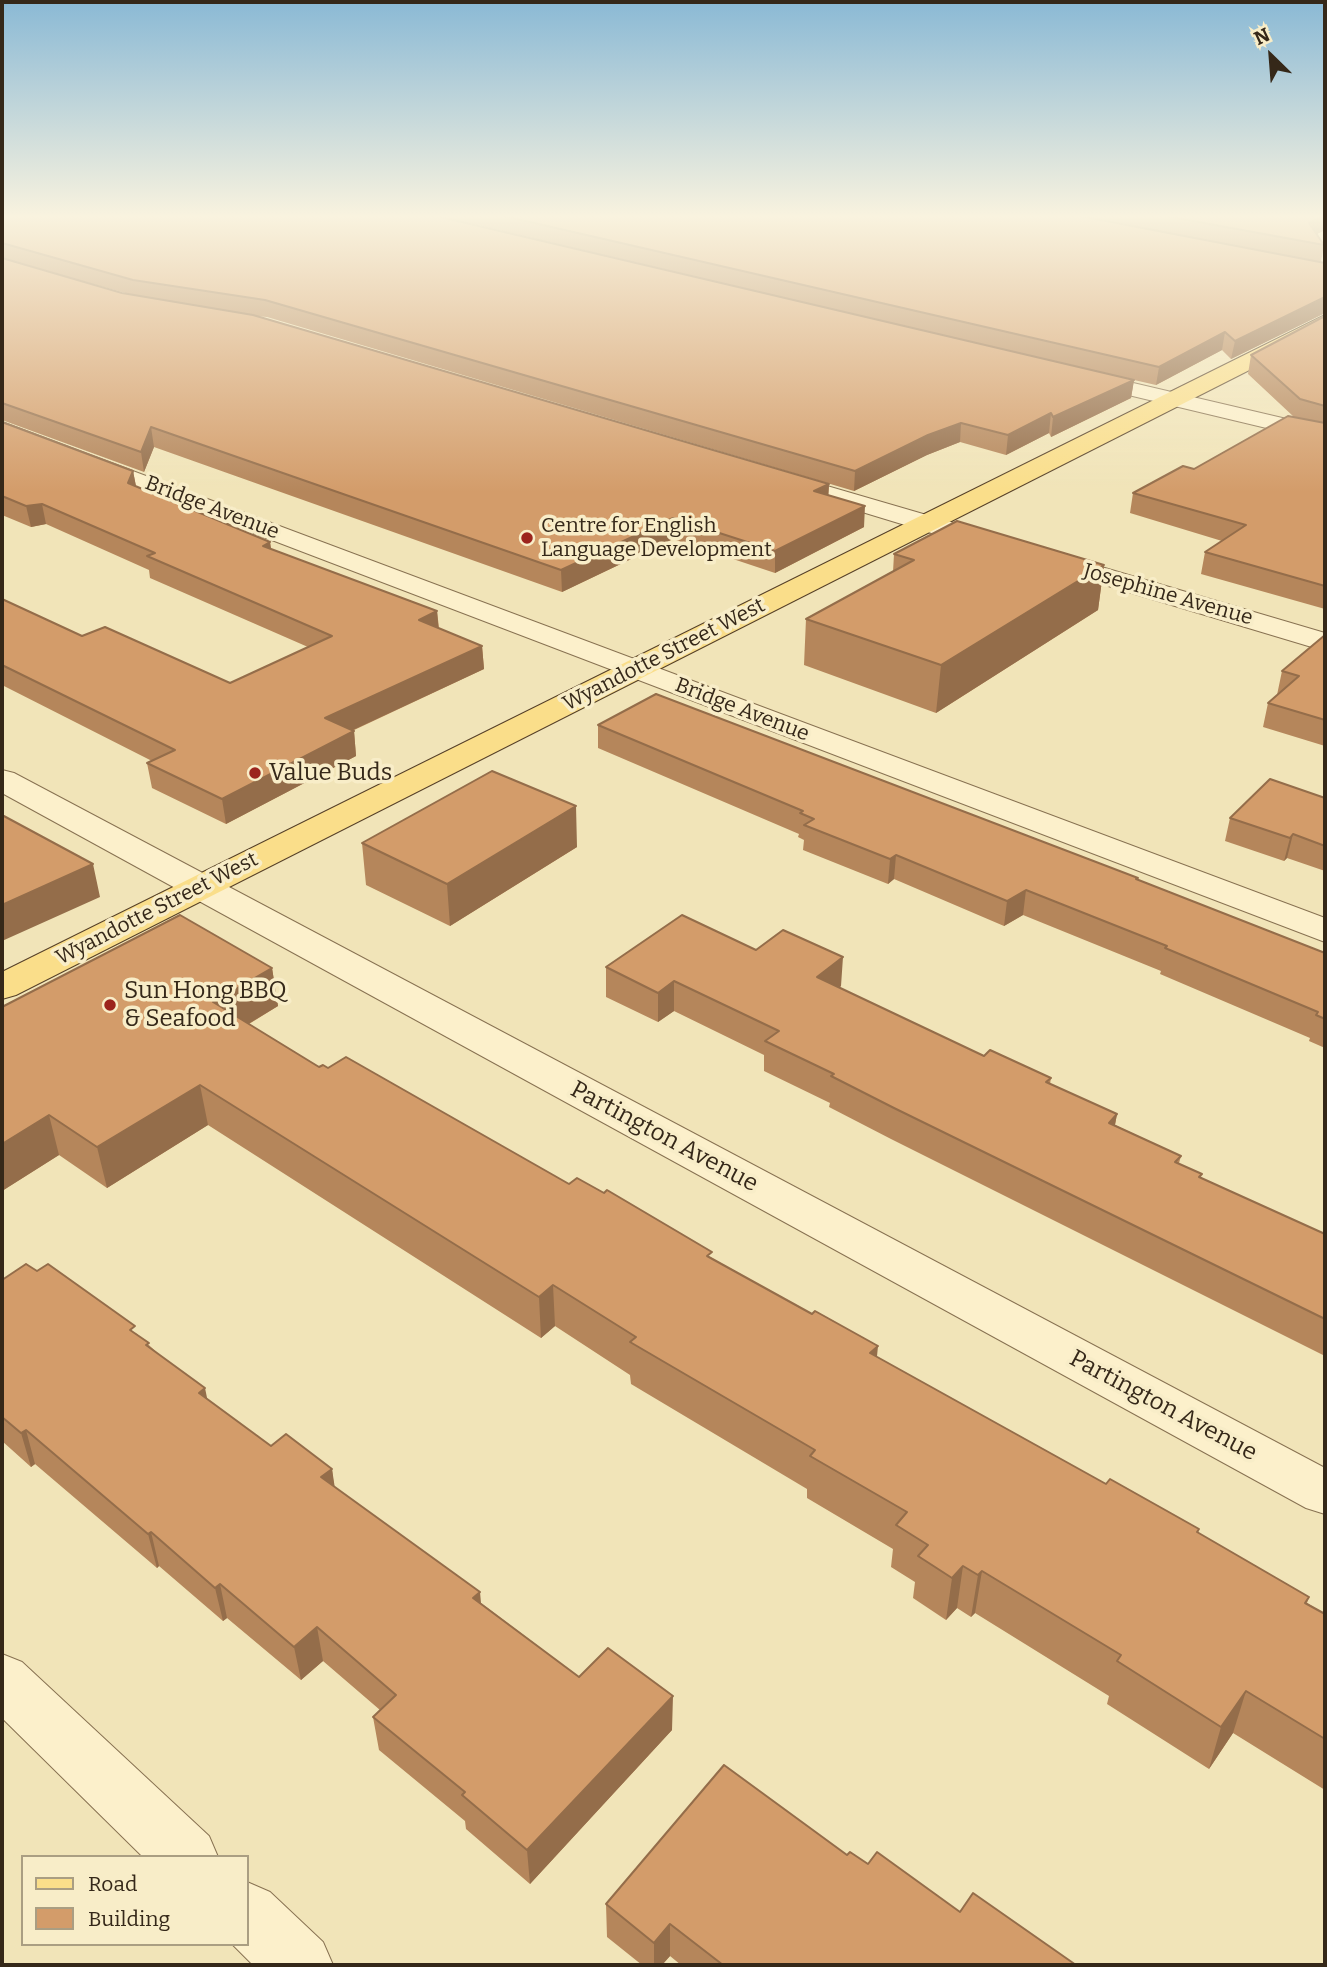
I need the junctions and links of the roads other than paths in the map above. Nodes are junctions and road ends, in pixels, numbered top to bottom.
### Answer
1 (1325, 321) edge
2 (1060, 372) edge
3 (1176, 399) junction
4 (2, 429) edge
5 (1325, 435) edge
6 (754, 472) edge
7 (928, 523) junction
8 (1325, 642) edge
9 (635, 670) junction
10 (2, 780) edge
11 (201, 888) junction
12 (1325, 931) edge
13 (2, 987) edge
14 (1325, 1493) edge
15 (2, 1680) edge
16 (185, 1855) edge
17 (248, 1915) edge
18 (300, 1965) edge

1 - 3 main road, Wyandotte Street West
2 - 3 street
3 - 5 street
3 - 7 main road, Wyandotte Street West
4 - 9 street, Bridge Avenue
6 - 7 street, Josephine Avenue
7 - 8 street, Josephine Avenue
7 - 9 main road, Wyandotte Street West
9 - 11 main road, Wyandotte Street West
9 - 12 street, Bridge Avenue
10 - 11 street, Partington Avenue
11 - 13 main road, Wyandotte Street West
11 - 14 street, Partington Avenue
15 - 16 street
17 - 18 street

